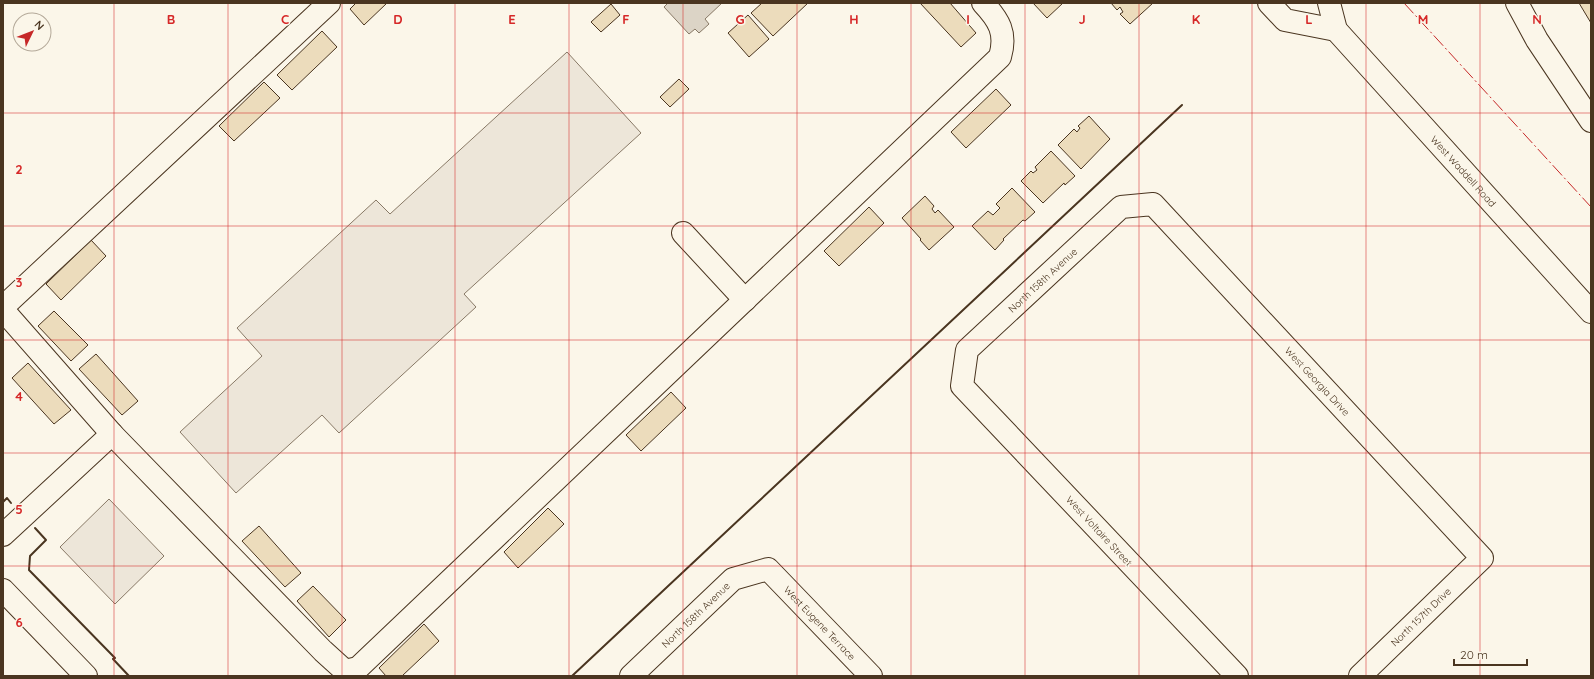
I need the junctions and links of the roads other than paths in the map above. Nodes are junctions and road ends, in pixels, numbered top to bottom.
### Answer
1 (329, 3) edge
2 (983, 3) edge
3 (1269, 3) edge
4 (1330, 3) edge
5 (1517, 3) edge
6 (1336, 30) junction
7 (1591, 121) edge
8 (1153, 204) joint
9 (683, 233) dead end
10 (745, 300) junction
11 (3, 308) edge
12 (1591, 312) edge
13 (962, 386) joint
14 (112, 434) junction
15 (3, 535) edge
16 (1482, 558) joint
17 (768, 569) joint
18 (3, 590) edge
19 (86, 676) edge
20 (631, 676) edge
21 (871, 676) edge
22 (1237, 676) edge
23 (1360, 676) edge

1 - 11 street
2 - 10 street
3 - 6 street
4 - 6 street, West Waddell Road
5 - 7 street
6 - 12 street, West Waddell Road
8 - 13 street, North 158th Avenue
8 - 16 street, West Georgia Drive
9 - 10 street
10 - 14 street
11 - 14 street
13 - 22 street, West Voltaire Street
14 - 15 street
16 - 23 street, North 157th Drive
17 - 20 street, North 158th Avenue
17 - 21 street, West Eugene Terrace
18 - 19 street

